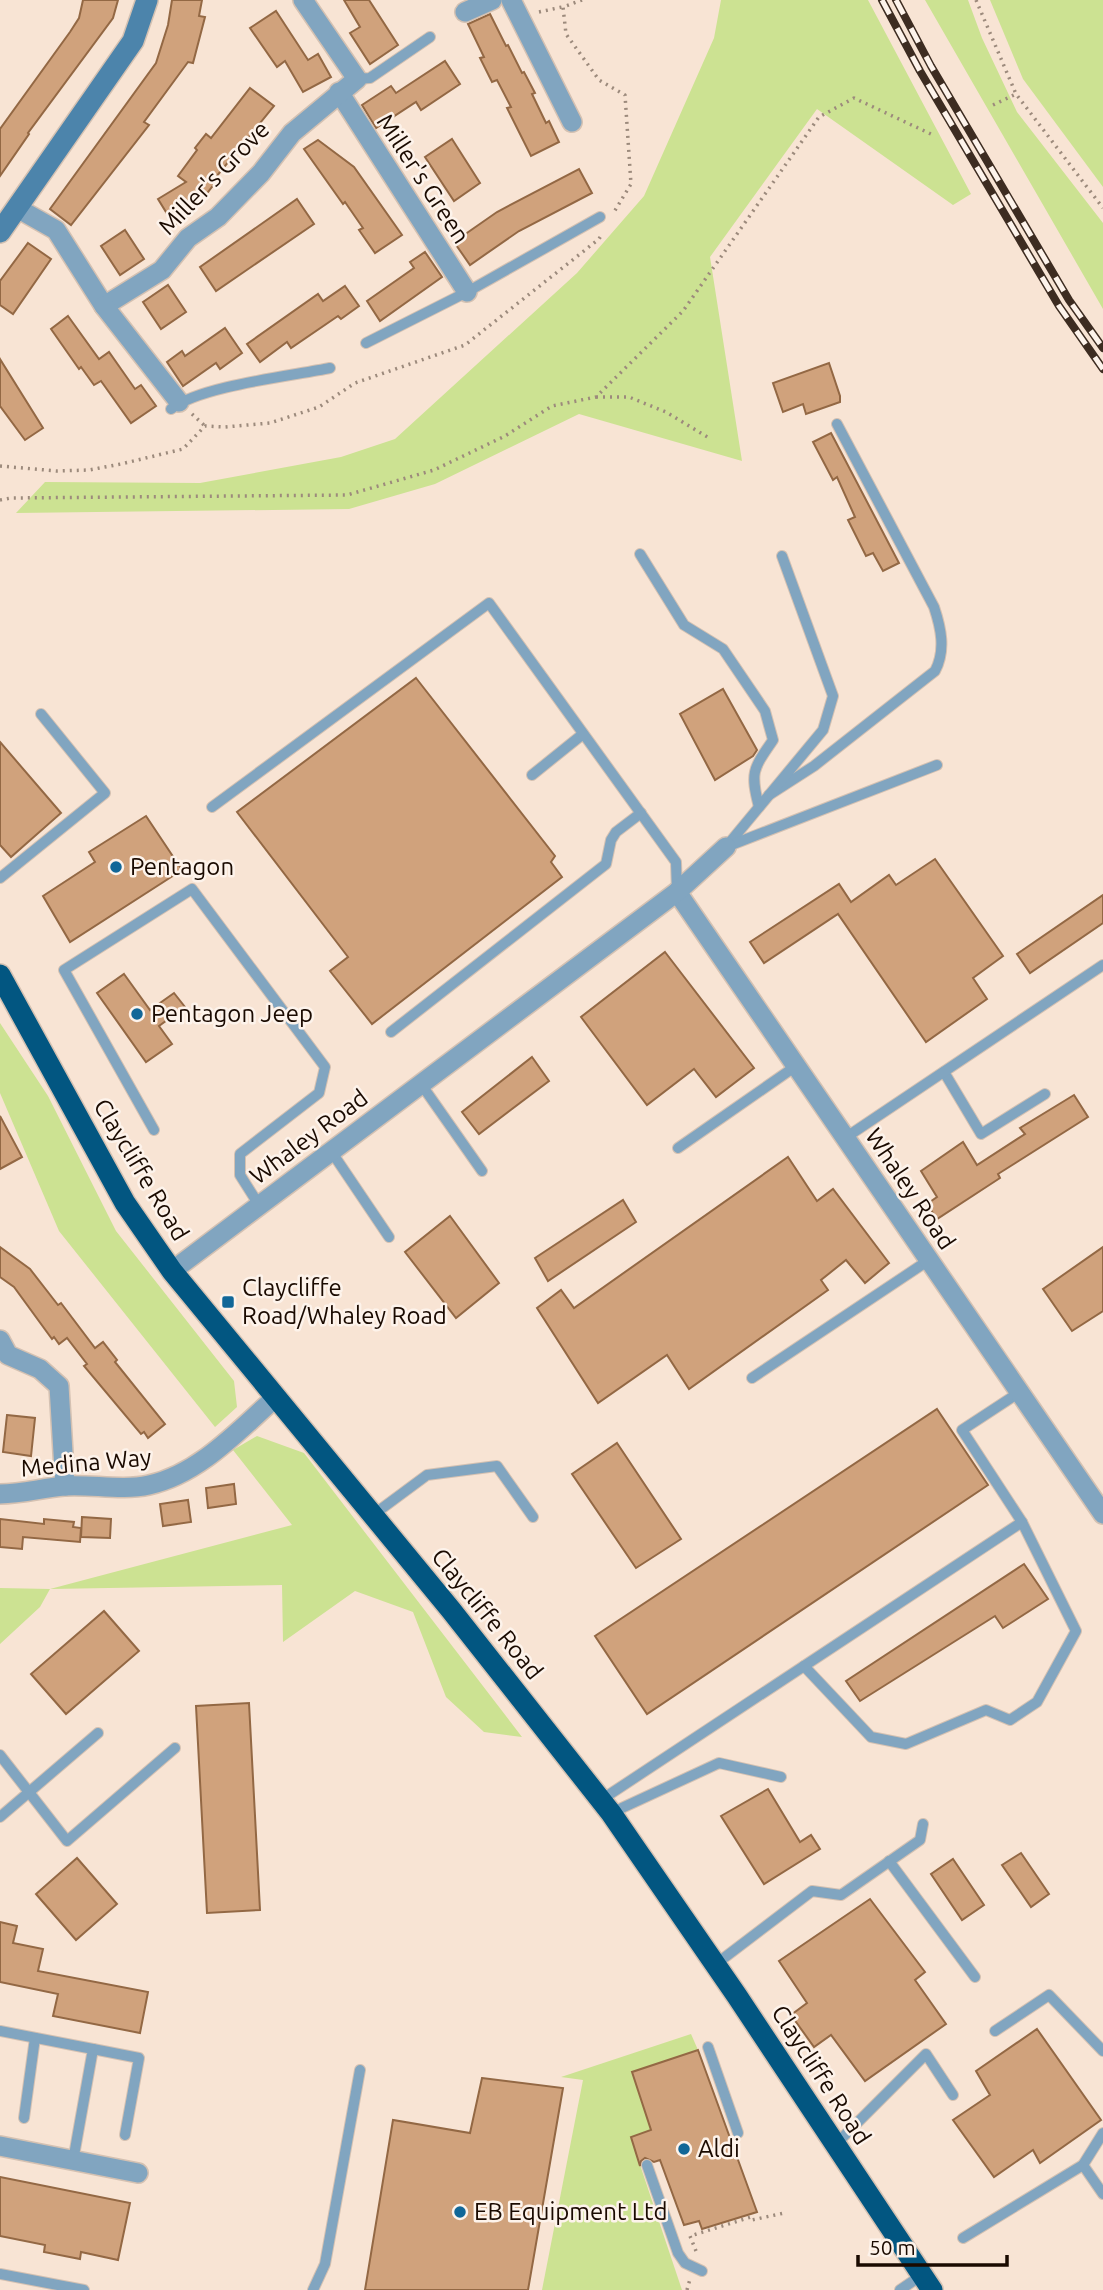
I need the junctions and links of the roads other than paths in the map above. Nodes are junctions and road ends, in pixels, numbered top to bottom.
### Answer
1 (147, 0) edge
2 (303, 0) edge
3 (492, 0) edge
4 (515, 8) edge
5 (465, 12) dead end
6 (430, 37) dead end
7 (357, 79) junction
8 (339, 92) junction
9 (572, 122) dead end
10 (17, 208) junction
11 (600, 217) dead end
12 (0, 232) edge
13 (467, 292) junction
14 (104, 306) junction
15 (366, 343) dead end
16 (330, 368) dead end
17 (175, 405) joint
18 (837, 424) dead end
19 (640, 554) dead end
20 (782, 556) dead end
21 (41, 715) dead end
22 (583, 734) junction
23 (937, 765) dead end
24 (532, 775) dead end
25 (769, 795) junction
26 (212, 807) dead end
27 (759, 807) junction
28 (641, 813) junction
29 (726, 847) junction
30 (0, 878) edge
31 (677, 892) junction
32 (1103, 965) edge
33 (0, 975) edge
34 (391, 1032) dead end
35 (796, 1066) junction
36 (944, 1072) junction
37 (421, 1084) junction
38 (1045, 1094) dead end
39 (154, 1129) dead end
40 (845, 1138) junction
41 (678, 1148) dead end
42 (331, 1151) junction
43 (482, 1171) dead end
44 (259, 1205) junction
45 (389, 1237) dead end
46 (929, 1260) junction
47 (172, 1271) junction
48 (0, 1340) edge
49 (752, 1378) dead end
50 (1020, 1392) junction
51 (275, 1398) junction
52 (65, 1486) junction
53 (0, 1494) edge
54 (1103, 1514) edge
55 (372, 1515) junction
56 (533, 1517) dead end
57 (1022, 1522) junction
58 (804, 1666) junction
59 (98, 1733) dead end
60 (174, 1748) dead end
61 (0, 1755) edge
62 (781, 1777) dead end
63 (29, 1792) junction
64 (606, 1807) junction
65 (0, 1817) edge
66 (922, 1824) dead end
67 (889, 1861) junction
68 (716, 1964) junction
69 (975, 1977) dead end
70 (0, 2031) edge
71 (995, 2031) dead end
72 (35, 2038) junction
73 (708, 2047) dead end
74 (93, 2049) junction
75 (1103, 2051) edge
76 (360, 2070) dead end
77 (953, 2095) dead end
78 (24, 2118) dead end
79 (738, 2133) dead end
80 (1103, 2133) edge
81 (125, 2135) dead end
82 (835, 2145) junction
83 (0, 2147) edge
84 (73, 2161) junction
85 (647, 2165) dead end
86 (1083, 2165) junction
87 (138, 2173) dead end
88 (1103, 2194) edge
89 (963, 2238) dead end
90 (698, 2270) road end
91 (0, 2274) edge
92 (927, 2283) edge
93 (84, 2290) edge
94 (313, 2290) edge
95 (900, 2290) edge

1 - 10 main road
2 - 7 street
3 - 5 street
4 - 9 street
6 - 7 lane, Miller's Grove
7 - 8 street, Miller's Grove
8 - 13 street, Miller's Green
8 - 14 street, Miller's Grove
10 - 12 main road
10 - 14 street
11 - 13 lane
13 - 15 lane
14 - 17 street
16 - 17 lane
18 - 25 lane
19 - 27 lane
20 - 25 lane
21 - 30 lane
22 - 24 lane
22 - 26 lane
22 - 28 lane
23 - 29 lane
25 - 27 lane
27 - 29 lane
28 - 31 lane
28 - 34 lane
29 - 31 street, Whaley Road
31 - 35 street, Whaley Road
31 - 37 street, Whaley Road
32 - 36 lane
33 - 47 highway, Claycliffe Road
35 - 40 street, Whaley Road
35 - 41 lane
36 - 38 lane
36 - 40 lane
37 - 42 street, Whaley Road
37 - 43 lane
39 - 44 lane
40 - 46 street, Whaley Road
42 - 44 street, Whaley Road
42 - 45 lane
44 - 47 street, Whaley Road
46 - 49 lane
46 - 50 street, Whaley Road
47 - 51 highway, Claycliffe Road
48 - 52 street
50 - 54 street, Whaley Road
50 - 57 lane
51 - 52 street, Medina Way
51 - 55 highway, Claycliffe Road
52 - 53 street, Medina Way
55 - 56 lane
55 - 64 highway, Claycliffe Road
57 - 58 lane
57 - 58 lane
58 - 64 lane
59 - 63 lane
60 - 63 lane
61 - 63 lane
62 - 64 lane
63 - 65 lane
64 - 68 highway, Claycliffe Road
66 - 67 lane
67 - 68 lane
67 - 69 lane
68 - 82 highway, Claycliffe Road
70 - 72 lane
71 - 75 lane
72 - 74 lane
72 - 78 lane
73 - 79 lane
74 - 81 lane
74 - 84 lane
76 - 94 lane
77 - 82 lane
80 - 86 lane
82 - 92 highway, Claycliffe Road
83 - 84 street
84 - 87 street
85 - 90 lane
86 - 88 lane
86 - 89 lane
91 - 93 lane
92 - 95 lane

